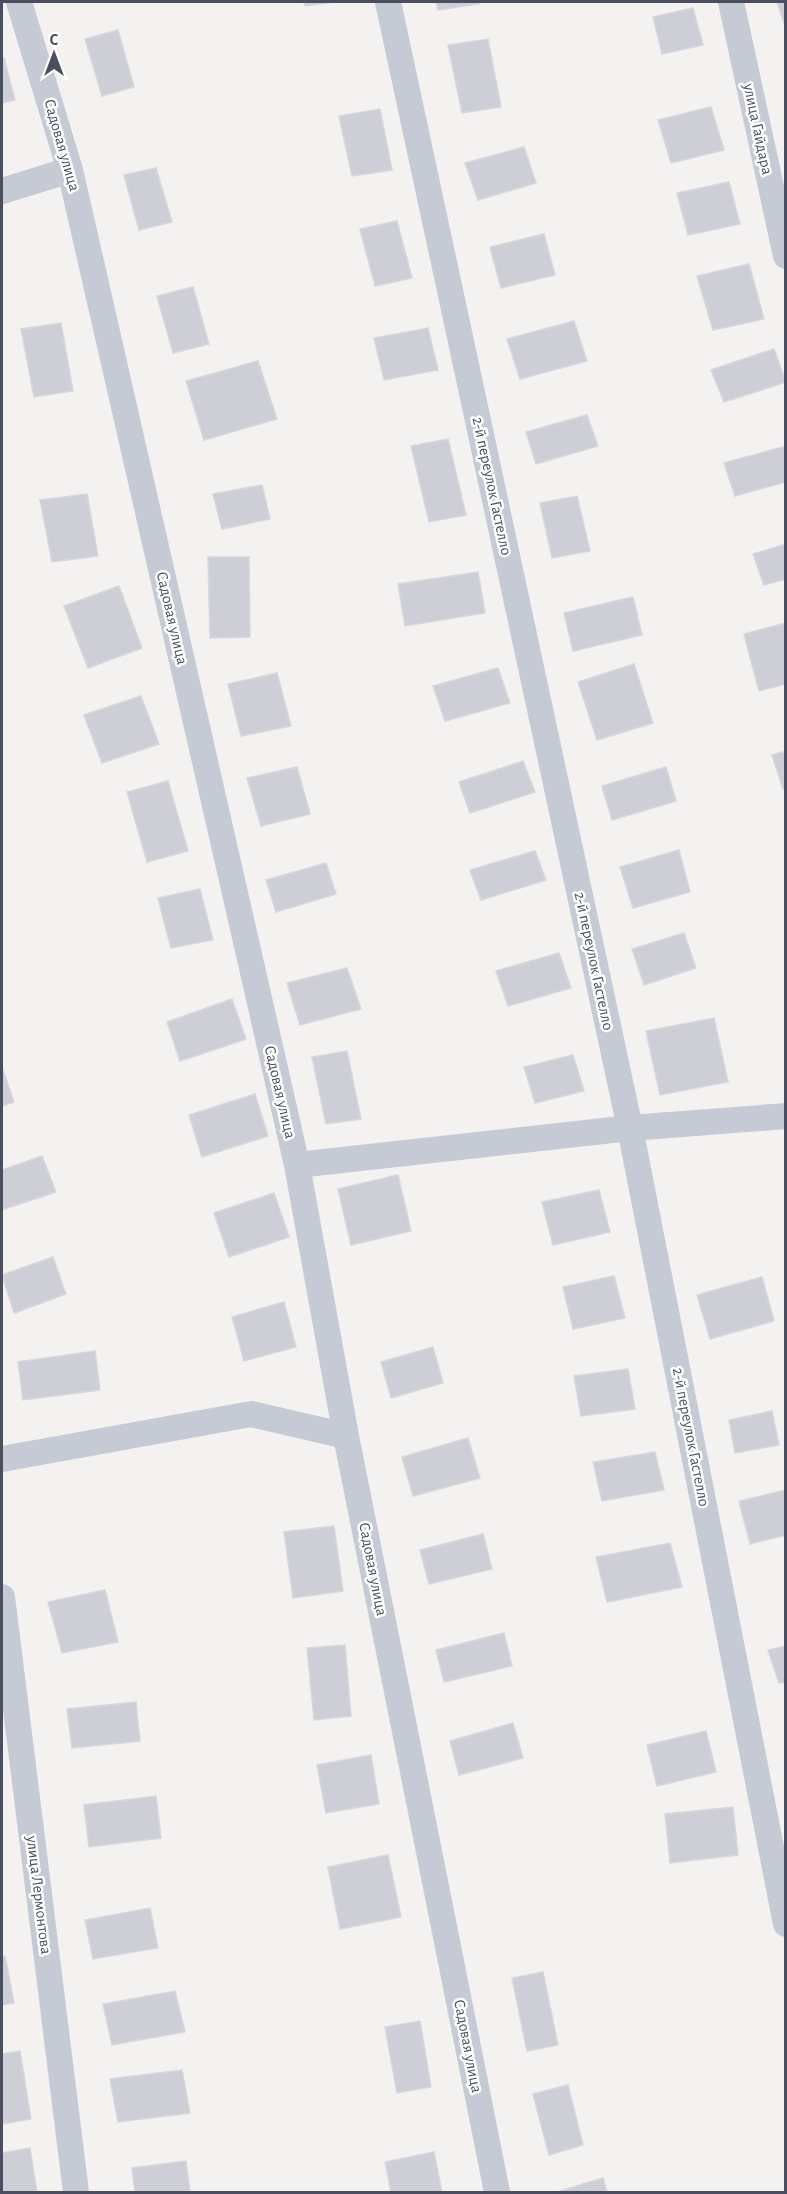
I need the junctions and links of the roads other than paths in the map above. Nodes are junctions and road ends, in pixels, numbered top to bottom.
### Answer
1 (19, 2) edge
2 (388, 2) edge
3 (731, 2) edge
4 (70, 170) junction
5 (2, 191) edge
6 (786, 256) edge
7 (786, 1116) edge
8 (630, 1128) junction
9 (297, 1166) junction
10 (346, 1436) junction
11 (2, 1459) edge
12 (2, 1597) edge
13 (786, 1924) edge
14 (75, 2193) edge
15 (497, 2193) edge

1 - 4 street, Садовая улица
2 - 8 street, 2-й переулок Гастелло
3 - 6 street, улица Гайдара
4 - 5 street
4 - 9 street, Садовая улица
7 - 8 street
8 - 9 street
8 - 13 street, 2-й переулок Гастелло
9 - 10 street, Садовая улица
10 - 11 street
10 - 15 street, Садовая улица
12 - 14 street, улица Лермонтова

